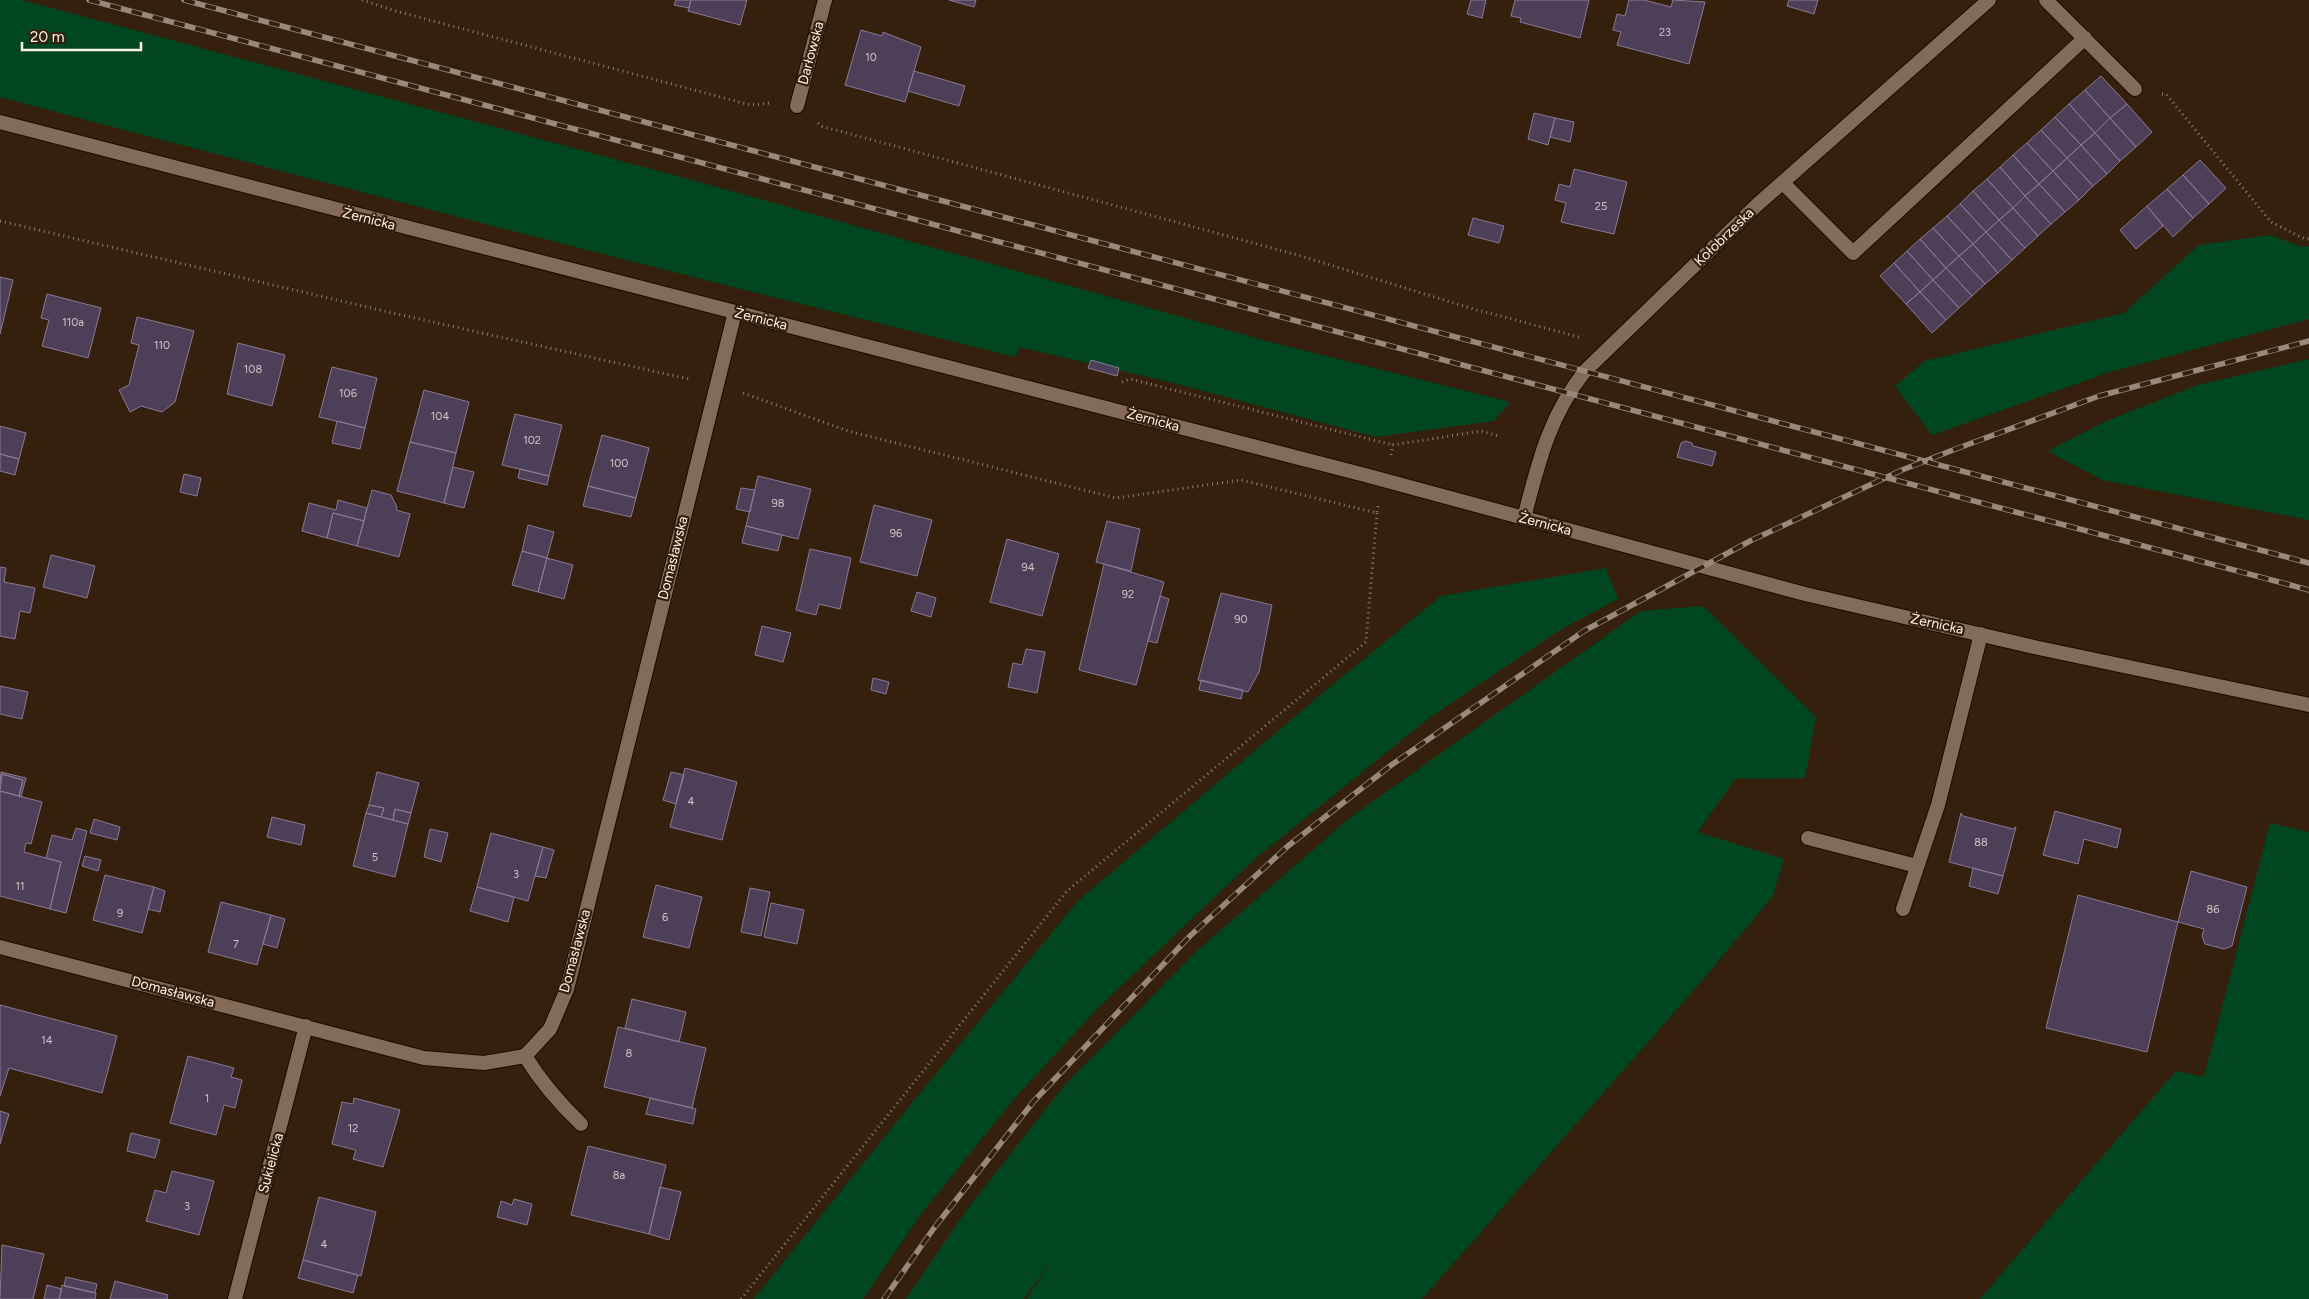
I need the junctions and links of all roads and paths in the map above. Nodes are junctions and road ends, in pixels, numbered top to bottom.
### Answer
1 (362, 0) edge
2 (825, 0) edge
3 (1989, 0) edge
4 (2046, 0) edge
5 (2085, 38) junction
6 (2135, 89) joint
7 (797, 106) junction
8 (0, 122) edge
9 (1783, 183) junction
10 (2309, 239) edge
11 (735, 312) junction
12 (1585, 338) dead end
13 (1120, 382) dead end
14 (1498, 436) dead end
15 (1393, 445) junction
16 (1389, 461) dead end
17 (1377, 514) dead end
18 (1524, 518) junction
19 (1981, 634) junction
20 (2309, 705) edge
21 (1808, 838) dead end
22 (1917, 866) junction
23 (1902, 909) dead end
24 (0, 947) edge
25 (306, 1026) junction
26 (525, 1056) junction
27 (581, 1124) dead end
28 (236, 1299) edge
29 (741, 1299) edge

1 - 7 path
2 - 7 street, Darłowska
3 - 9 street, Kołobrzeska
4 - 5 street
5 - 6 street
5 - 9 street
6 - 10 path
7 - 12 path
8 - 11 street, Żernicka
9 - 18 street, Kołobrzeska
11 - 18 street, Żernicka
11 - 26 street, Domasławska
13 - 15 path
14 - 15 path
15 - 16 path
17 - 29 path
18 - 19 street, Żernicka
19 - 20 street, Żernicka
19 - 22 street
21 - 22 street
22 - 23 street
24 - 25 street, Domasławska
25 - 26 street, Domasławska
25 - 28 street, Sukielicka
26 - 27 street

